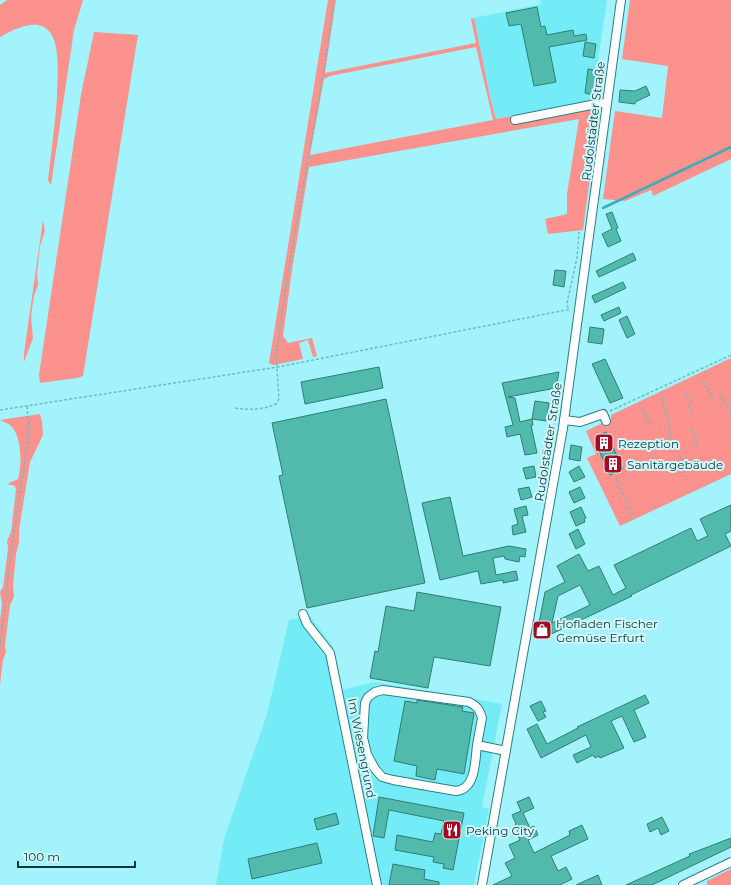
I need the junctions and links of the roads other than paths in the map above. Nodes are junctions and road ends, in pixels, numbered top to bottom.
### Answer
1 (621, 0) edge
2 (607, 103) junction
3 (514, 120) dead end
4 (605, 418) road end
5 (564, 420) junction
6 (303, 614) dead end
7 (478, 745) junction
8 (506, 751) junction
9 (731, 862) edge
10 (377, 885) edge
11 (482, 885) edge
12 (683, 885) edge

1 - 2 street, Rudolstädter Straße
2 - 3 street
2 - 5 street, Rudolstädter Straße
4 - 5 street
5 - 8 street, Rudolstädter Straße
6 - 10 street, Im Wiesengrund
7 - 7 street
7 - 8 street
8 - 11 street, Rudolstädter Straße
9 - 12 street

